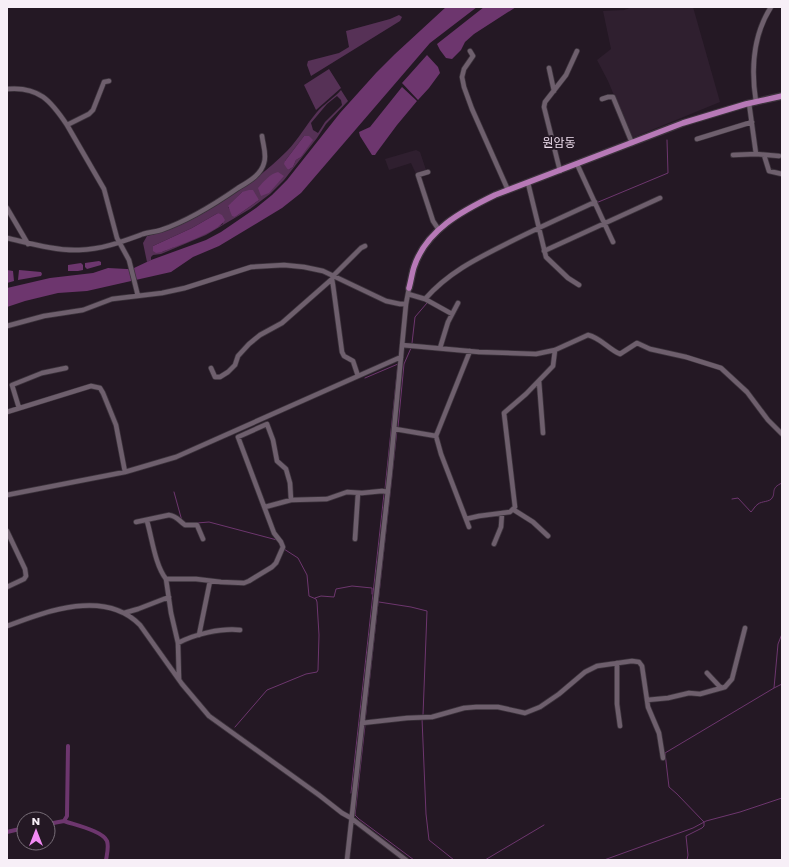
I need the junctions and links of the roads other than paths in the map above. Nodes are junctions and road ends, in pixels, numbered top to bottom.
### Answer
1 (771, 7) edge
2 (470, 51) dead end
3 (577, 51) dead end
4 (549, 68) dead end
5 (109, 81) dead end
6 (7, 89) edge
7 (554, 91) junction
8 (782, 96) edge
9 (602, 99) dead end
10 (756, 102) junction
11 (749, 103) junction
12 (752, 122) junction
13 (66, 126) junction
14 (262, 136) dead end
15 (697, 139) dead end
16 (632, 143) junction
17 (756, 154) junction
18 (764, 155) junction
19 (733, 156) dead end
20 (779, 156) dead end
21 (577, 164) junction
22 (560, 171) junction
23 (428, 172) dead end
24 (782, 174) edge
25 (528, 183) junction
26 (508, 190) junction
27 (660, 198) dead end
28 (595, 202) junction
29 (7, 208) edge
30 (605, 224) junction
31 (539, 227) junction
32 (439, 230) junction
33 (7, 238) edge
34 (613, 242) dead end
35 (28, 244) junction
36 (119, 244) junction
37 (365, 246) dead end
38 (544, 251) junction
39 (332, 277) junction
40 (579, 285) dead end
41 (409, 288) joint
42 (408, 294) junction
43 (138, 296) junction
44 (425, 299) junction
45 (458, 303) dead end
46 (406, 304) junction
47 (452, 314) junction
48 (7, 326) edge
49 (402, 345) junction
50 (440, 348) junction
51 (555, 350) junction
52 (470, 351) junction
53 (402, 357) junction
54 (66, 368) dead end
55 (210, 368) dead end
56 (358, 376) junction
57 (539, 381) junction
58 (18, 408) junction
59 (7, 412) edge
60 (395, 429) junction
61 (543, 433) dead end
62 (782, 434) edge
63 (436, 436) junction
64 (125, 472) junction
65 (388, 492) junction
66 (358, 493) junction
67 (7, 495) edge
68 (291, 500) junction
69 (265, 507) junction
70 (514, 510) junction
71 (502, 513) junction
72 (466, 519) junction
73 (147, 521) junction
74 (136, 522) dead end
75 (469, 527) dead end
76 (7, 531) edge
77 (548, 536) dead end
78 (203, 539) dead end
79 (355, 539) dead end
80 (494, 544) dead end
81 (166, 579) junction
82 (210, 581) junction
83 (7, 587) edge
84 (169, 597) junction
85 (124, 613) junction
86 (7, 626) edge
87 (745, 628) dead end
88 (240, 630) dead end
89 (199, 635) junction
90 (178, 643) junction
91 (617, 663) junction
92 (707, 673) dead end
93 (179, 679) junction
94 (721, 688) junction
95 (647, 700) junction
96 (362, 723) junction
97 (620, 726) dead end
98 (663, 758) dead end
99 (351, 818) junction
100 (346, 860) edge
101 (406, 860) edge

1 - 10 street
2 - 26 street
3 - 7 street
4 - 7 street
5 - 13 street
6 - 13 street
7 - 22 street
8 - 10 main road
9 - 16 street
10 - 11 main road
11 - 12 street
11 - 16 main road
12 - 15 street
12 - 17 street
13 - 36 street
14 - 36 street
16 - 21 main road
17 - 18 street
17 - 19 street
18 - 20 street
18 - 24 street
21 - 22 main road
21 - 28 street
22 - 25 main road
23 - 32 street
25 - 26 main road
25 - 31 street
26 - 32 main road
27 - 30 street
28 - 30 street
28 - 31 street
29 - 35 street
30 - 34 street
30 - 38 street
31 - 38 street
31 - 44 street
32 - 41 main road
33 - 35 street
35 - 36 street
36 - 43 street
37 - 39 street
38 - 40 street
39 - 43 street
39 - 46 street
39 - 55 street
39 - 56 street
41 - 42 street
42 - 44 street
42 - 46 street
43 - 48 street
44 - 47 street
45 - 47 street
46 - 49 street
47 - 50 street
49 - 50 street
49 - 53 street
50 - 52 street
51 - 52 street
51 - 57 street
51 - 62 street
52 - 63 street
53 - 56 street
53 - 60 street
54 - 58 street
56 - 64 street
57 - 61 street
57 - 70 street
58 - 59 street
58 - 64 street
60 - 63 street
60 - 65 street
63 - 72 street
64 - 67 street
65 - 66 street
65 - 96 street
66 - 68 street
66 - 79 street
68 - 69 street
68 - 69 street
69 - 82 street
70 - 71 street
70 - 77 street
71 - 72 street
71 - 80 street
72 - 75 street
73 - 74 street
73 - 78 street
73 - 81 street
76 - 83 street
81 - 82 street
81 - 84 street
82 - 89 street
84 - 85 street
84 - 90 street
85 - 86 street
85 - 93 street
87 - 94 street
88 - 89 street
89 - 90 street
90 - 93 street
91 - 95 street
91 - 96 street
91 - 97 street
92 - 94 street
93 - 99 street
94 - 95 street
95 - 98 street
96 - 99 street
99 - 100 street
99 - 101 street

